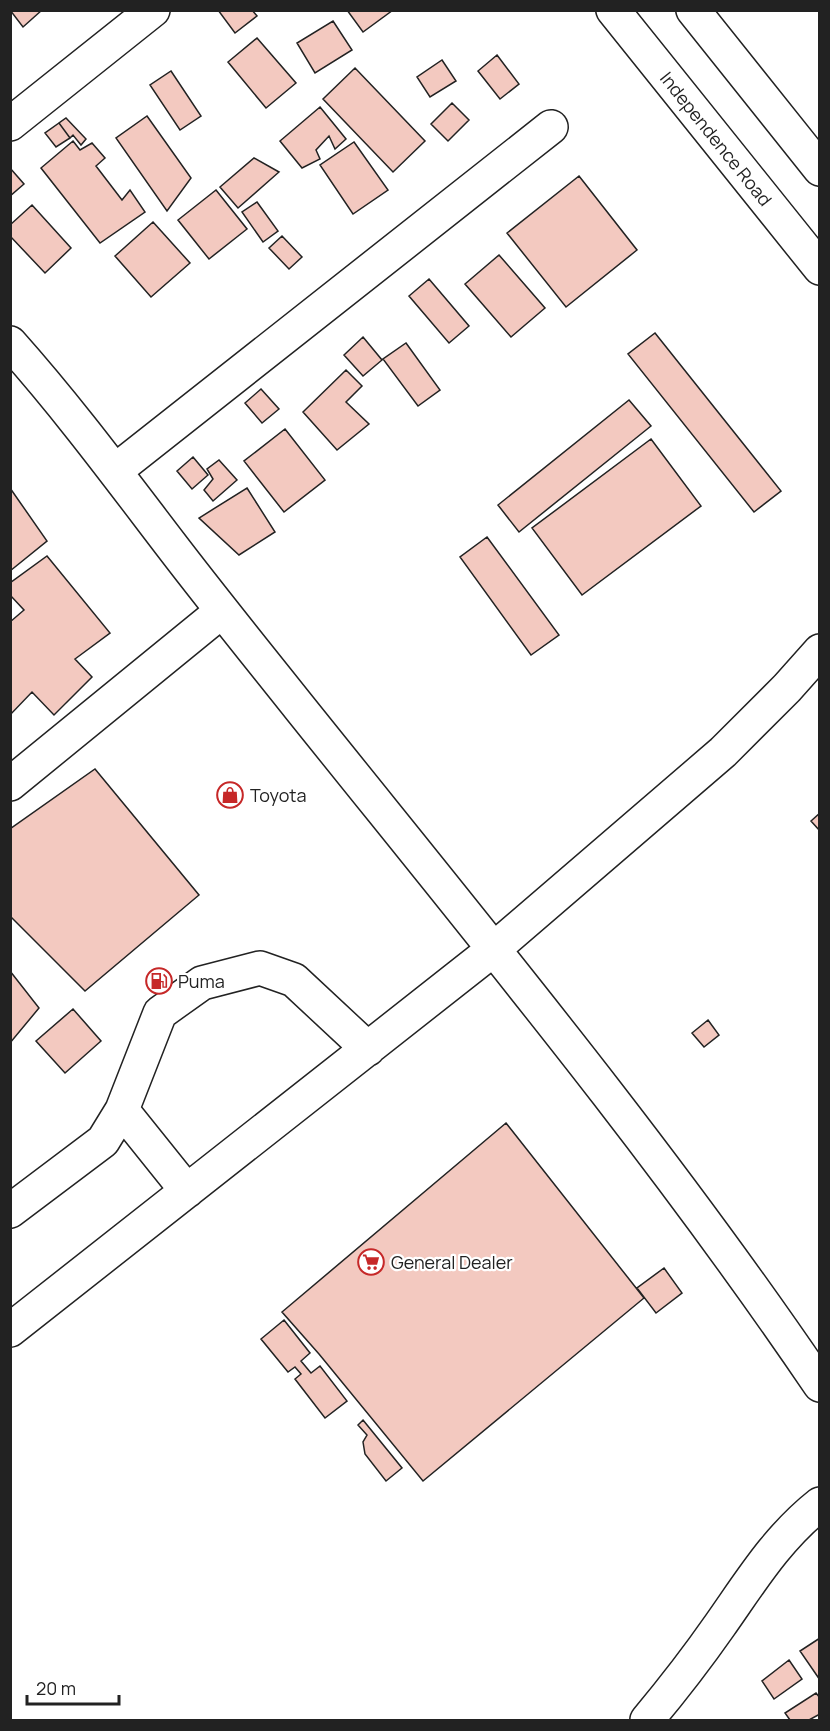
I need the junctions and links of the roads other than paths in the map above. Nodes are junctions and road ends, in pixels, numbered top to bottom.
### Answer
1 (153, 10) edge
2 (613, 10) edge
3 (693, 10) edge
4 (10, 124) edge
5 (551, 127) dead end
6 (817, 163) edge
7 (819, 268) edge
8 (16, 361) edge
9 (115, 471) junction
10 (222, 611) junction
11 (819, 651) edge
12 (10, 784) edge
13 (494, 949) junction
14 (368, 1049) junction
15 (122, 1110) junction
16 (187, 1191) junction
17 (10, 1211) edge
18 (10, 1330) edge
19 (819, 1385) edge
20 (819, 1504) edge
21 (647, 1720) edge

1 - 4 street
2 - 7 street, Independence Road
3 - 6 street
5 - 9 street
8 - 9 street
9 - 10 street
10 - 12 street
10 - 13 street
11 - 13 street
13 - 14 street
13 - 19 street
14 - 15 street
14 - 16 street
15 - 16 street
15 - 17 street
16 - 18 street
20 - 21 street

